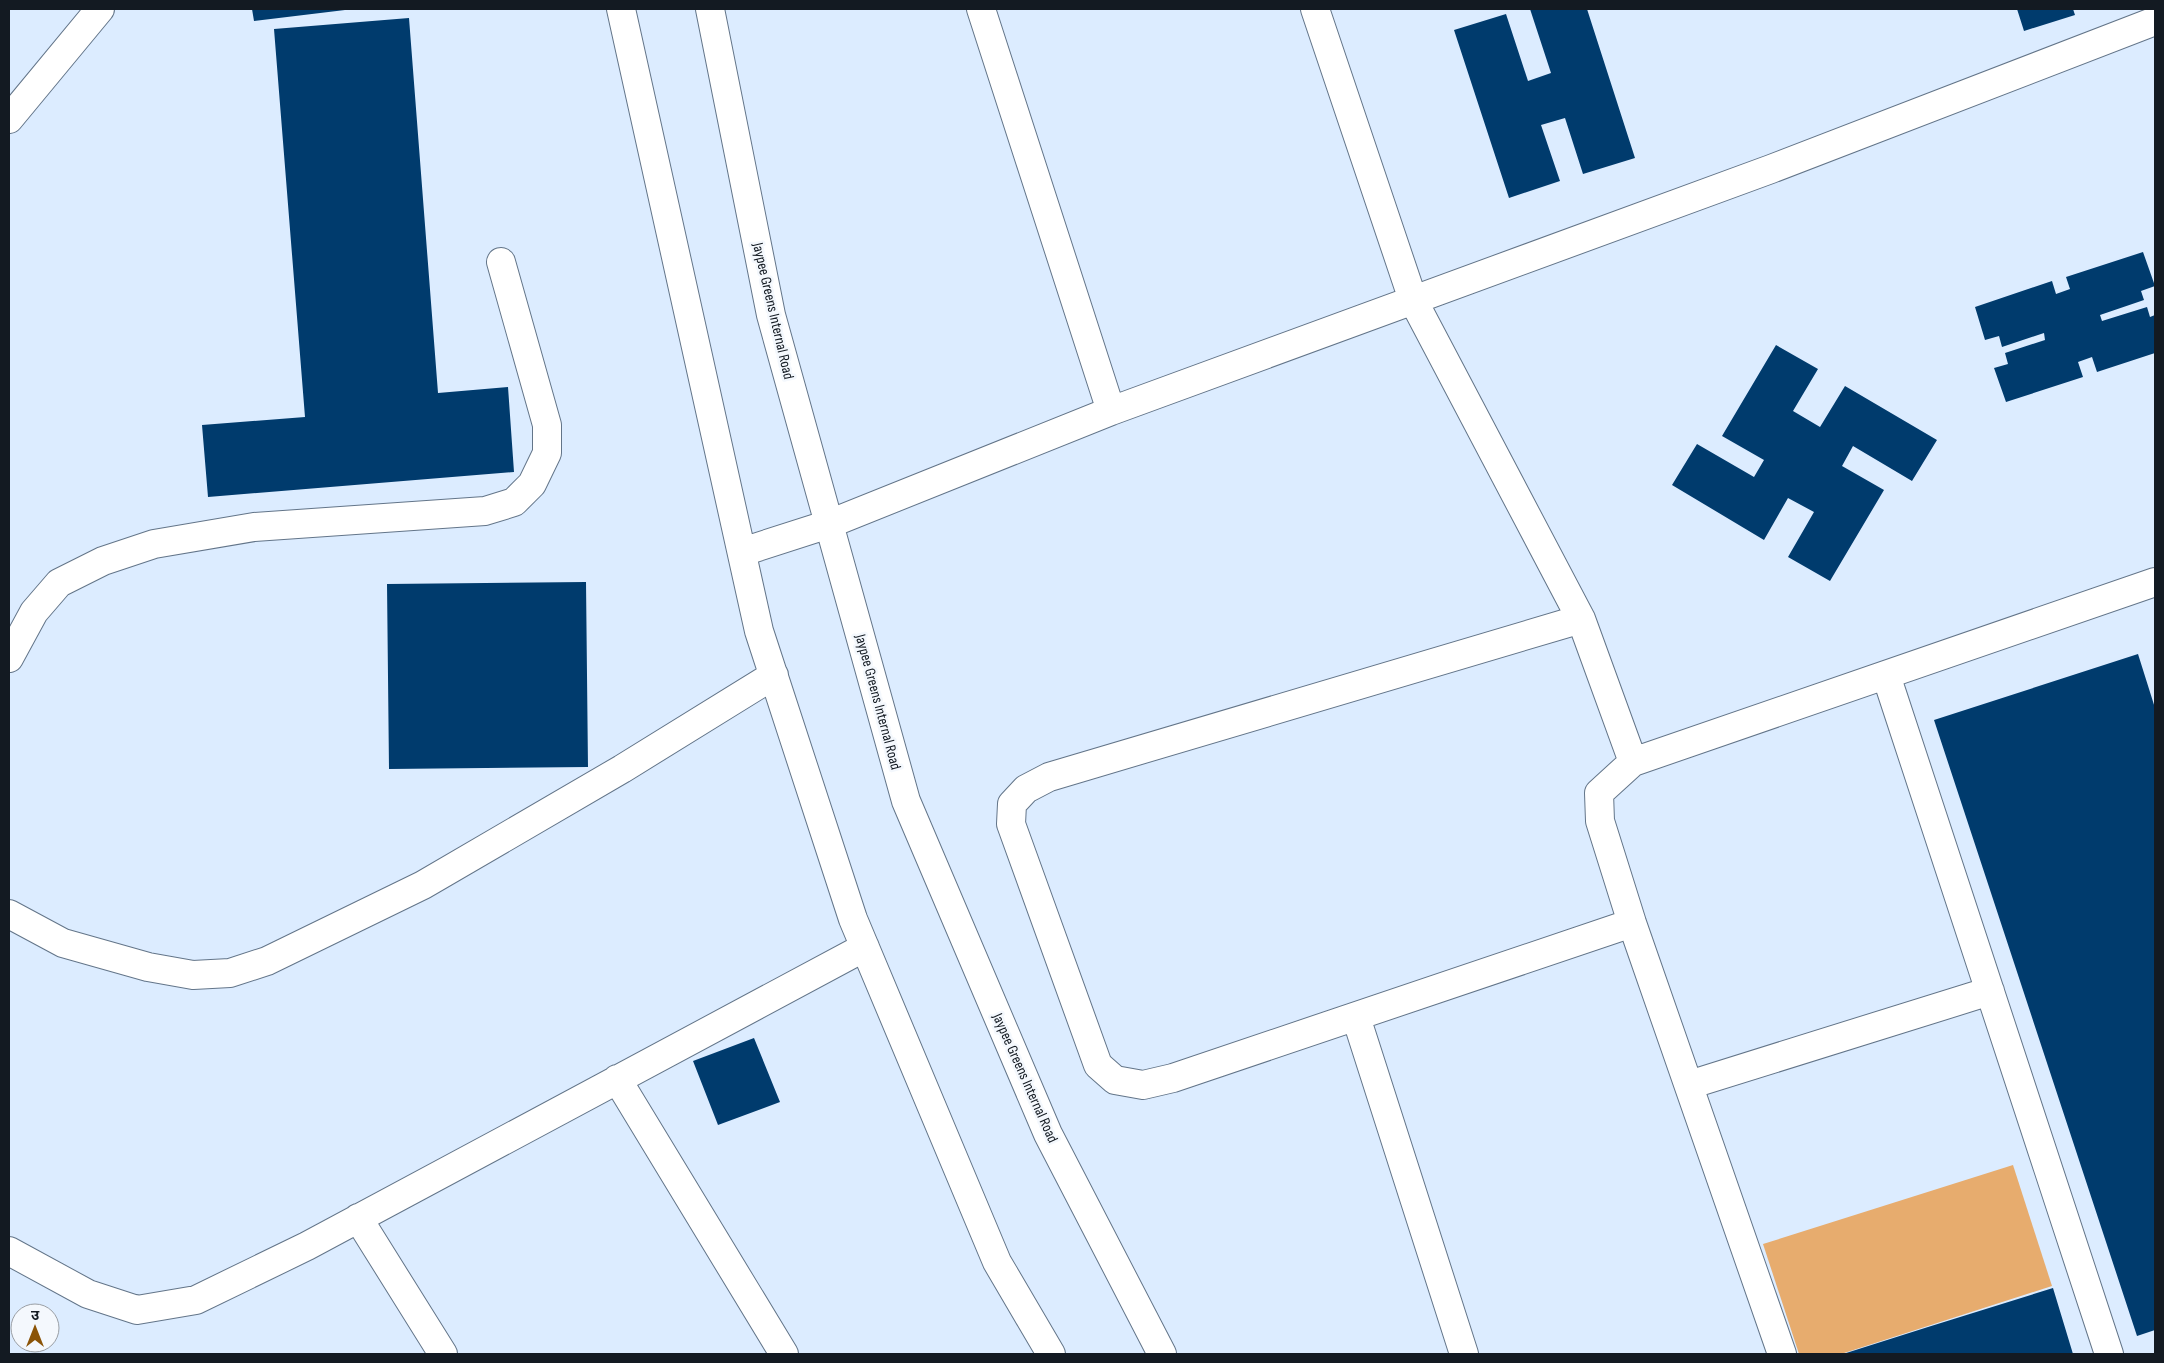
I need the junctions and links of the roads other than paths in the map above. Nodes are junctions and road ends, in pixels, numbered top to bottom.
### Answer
1 (100, 9) edge
2 (621, 9) edge
3 (710, 9) edge
4 (981, 9) edge
5 (1315, 9) edge
6 (2155, 21) edge
7 (9, 119) edge
8 (501, 262) dead end
9 (1413, 300) junction
10 (1111, 411) junction
11 (829, 524) junction
12 (742, 552) junction
13 (2155, 582) edge
14 (1581, 619) junction
15 (9, 658) edge
16 (1886, 675) junction
17 (774, 676) junction
18 (1633, 762) junction
19 (9, 914) edge
20 (1632, 923) junction
21 (865, 947) junction
22 (1990, 991) junction
23 (1356, 1017) junction
24 (618, 1079) junction
25 (1689, 1085) junction
26 (358, 1218) junction
27 (9, 1251) edge
28 (443, 1354) edge
29 (784, 1354) edge
30 (1051, 1354) edge
31 (1162, 1354) edge
32 (1464, 1354) edge
33 (1782, 1354) edge
34 (2109, 1354) edge

1 - 7 street
2 - 12 street
3 - 11 street, Jaypee Greens Internal Road
4 - 10 street
5 - 9 street
6 - 9 street
8 - 15 street
9 - 10 street
9 - 14 street
10 - 11 street
11 - 12 street
11 - 31 street, Jaypee Greens Internal Road
12 - 17 street
13 - 16 street
14 - 18 street
14 - 23 street
16 - 18 street
16 - 22 street
17 - 19 street
17 - 21 street
18 - 20 street
20 - 23 street
20 - 25 street
21 - 24 street
21 - 30 street
22 - 25 street
22 - 34 street
23 - 32 street
24 - 26 street
24 - 29 street
25 - 33 street
26 - 27 street
26 - 28 street

